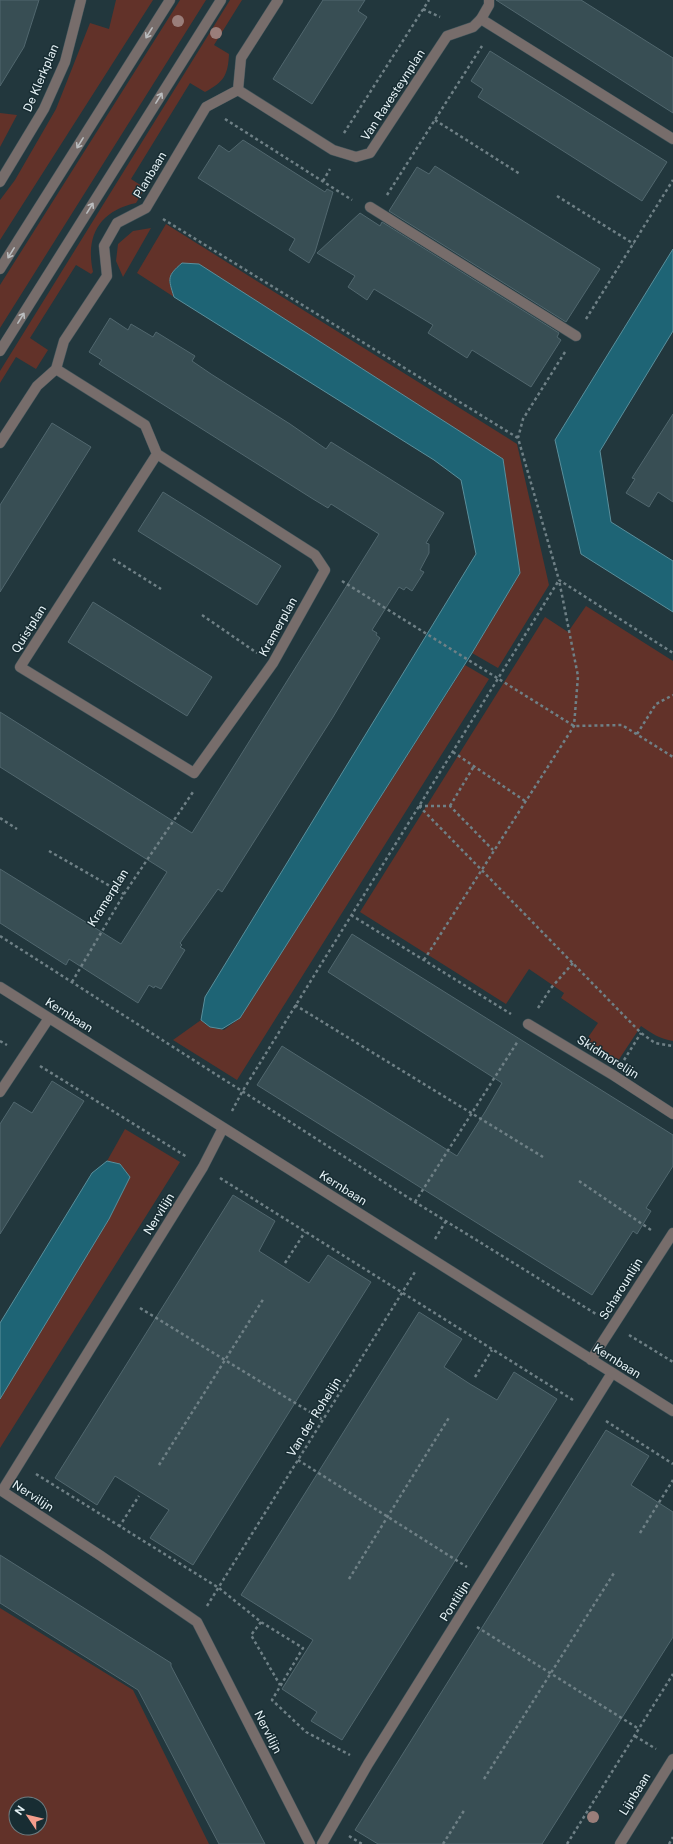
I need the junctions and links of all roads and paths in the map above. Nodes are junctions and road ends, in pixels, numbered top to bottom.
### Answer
1 (81, 0) edge
2 (170, 0) edge
3 (221, 0) edge
4 (278, 0) edge
5 (429, 0) edge
6 (489, 0) edge
7 (481, 19) junction
8 (238, 90) junction
9 (435, 120) dead end
10 (673, 139) edge
11 (333, 150) junction
12 (520, 174) dead end
13 (673, 180) edge
14 (323, 181) dead end
15 (0, 182) edge
16 (557, 196) dead end
17 (370, 207) dead end
18 (146, 208) junction
19 (634, 244) junction
20 (0, 270) edge
21 (576, 336) junction
22 (0, 352) edge
23 (56, 369) junction
24 (518, 438) junction
25 (0, 443) edge
26 (157, 454) junction
27 (95, 549) junction
28 (325, 570) junction
29 (559, 580) junction
30 (161, 589) dead end
31 (202, 615) dead end
32 (673, 653) edge
33 (273, 663) junction
34 (498, 679) junction
35 (673, 695) edge
36 (574, 726) junction
37 (637, 734) junction
38 (453, 752) junction
39 (673, 757) edge
40 (474, 766) junction
41 (194, 773) junction
42 (525, 801) junction
43 (419, 806) junction
44 (450, 806) junction
45 (0, 818) edge
46 (17, 829) dead end
47 (493, 850) junction
48 (49, 851) dead end
49 (481, 869) junction
50 (124, 894) junction
51 (351, 915) junction
52 (0, 936) edge
53 (424, 960) junction
54 (573, 963) junction
55 (72, 982) junction
56 (0, 987) edge
57 (296, 1005) junction
58 (49, 1018) junction
59 (528, 1024) junction
60 (641, 1034) junction
61 (0, 1041) edge
62 (673, 1046) edge
63 (23, 1056) junction
64 (613, 1075) junction
65 (0, 1092) edge
66 (242, 1092) junction
67 (471, 1113) junction
68 (673, 1114) edge
69 (223, 1128) junction
70 (543, 1157) dead end
71 (203, 1167) junction
72 (579, 1181) dead end
73 (415, 1202) junction
74 (446, 1221) junction
75 (305, 1232) junction
76 (670, 1237) edge
77 (425, 1255) junction
78 (285, 1263) dead end
79 (402, 1293) junction
80 (122, 1297) junction
81 (264, 1298) dead end
82 (614, 1325) junction
83 (492, 1350) junction
84 (225, 1360) junction
85 (591, 1360) junction
86 (673, 1362) edge
87 (612, 1373) junction
88 (475, 1377) dead end
89 (589, 1410) junction
90 (673, 1411) edge
91 (450, 1416) dead end
92 (323, 1420) junction
93 (298, 1460) junction
94 (673, 1464) edge
95 (159, 1466) dead end
96 (673, 1480) edge
97 (139, 1496) dead end
98 (387, 1517) junction
99 (119, 1527) dead end
100 (640, 1533) dead end
101 (614, 1573) dead end
102 (484, 1578) junction
103 (349, 1579) dead end
104 (460, 1617) junction
105 (197, 1622) junction
106 (261, 1622) dead end
107 (551, 1673) junction
108 (673, 1674) edge
109 (280, 1686) dead end
110 (639, 1729) junction
111 (635, 1736) junction
112 (673, 1759) edge
113 (484, 1779) dead end
114 (465, 1809) dead end
115 (673, 1837) edge
116 (310, 1844) edge
117 (322, 1844) edge
118 (443, 1844) edge
119 (567, 1844) edge
120 (620, 1844) edge
121 (669, 1844) edge

1 - 15 street, De Klerkplan
2 -> 20 street
22 -> 3 street
4 - 8 street
5 - 11 path
6 - 7 street
7 - 10 street
7 - 11 street, Van Ravesteynplan
8 - 11 street, Van Ravesteynplan
8 - 18 street, Planbaan
9 - 12 path
11 - 14 path
13 - 19 path
16 - 19 path
17 - 21 street
18 - 23 street, Planbaan
18 - 24 path
19 - 21 path
21 - 24 path
23 - 25 street
23 - 26 street
24 - 29 path
26 - 27 street, Quistplan
26 - 28 street
27 - 30 path
27 - 41 street, Quistplan
28 - 33 street, Kramerplan
28 - 34 path
29 - 32 path
29 - 34 path
29 - 36 path
31 - 33 path
33 - 41 street, Kramerplan
34 - 36 path
34 - 38 path
35 - 37 path
36 - 37 path
36 - 42 path
37 - 39 path
38 - 40 path
38 - 43 path
40 - 42 path
40 - 44 path
41 - 50 path, Kramerplan
42 - 47 path
43 - 44 path
43 - 49 path
43 - 51 path
44 - 47 path
45 - 46 path
47 - 49 path
48 - 50 path
49 - 53 path
49 - 54 path
50 - 55 path, Kramerplan
51 - 53 path
51 - 57 path
52 - 55 path
53 - 59 path
54 - 59 path
54 - 60 path
55 - 66 path
56 - 58 street, Kernbaan
57 - 66 path
57 - 67 path
58 - 63 street
58 - 69 street, Kernbaan
59 - 64 street, Skidmorelijn
59 - 67 path
60 - 62 path
60 - 64 path
61 - 63 path
63 - 65 street
63 - 71 path
64 - 68 street, Skidmorelijn
66 - 69 path
66 - 73 path
67 - 70 path
67 - 73 path
69 - 71 street, Nervilijn
69 - 77 street, Kernbaan
71 - 75 path
71 - 80 street, Nervilijn
72 - 76 path
73 - 74 path
74 - 77 path, Van der Rohelijn
74 - 82 path
75 - 78 path
75 - 79 path
76 - 82 street, Scharounlijn
77 - 79 path, Van der Rohelijn
77 - 85 street, Kernbaan
79 - 83 path
79 - 92 path, Van der Rohelijn
80 - 84 path
80 - 105 street, Nervilijn
81 - 84 path
82 - 85 street, Scharounlijn
82 - 86 path
83 - 88 path
83 - 89 path
84 - 92 path
84 - 95 path
85 - 87 street, Kernbaan
87 - 89 street, Pontilijn
87 - 90 street, Kernbaan
89 - 94 path
89 - 102 street, Pontilijn
91 - 98 path
92 - 93 path, Van der Rohelijn
93 - 98 path
93 - 105 path, Van der Rohelijn
96 - 100 path
97 - 99 path
98 - 102 path
98 - 103 path
101 - 107 path
102 - 104 street, Pontilijn
104 - 107 path
104 - 117 street, Pontilijn
105 - 116 street, Nervilijn
106 - 109 path
107 - 110 path
107 - 113 path
108 - 110 path
110 - 111 path
111 - 112 path
111 - 119 path
112 - 120 street, Lijnbaan
114 - 118 path
115 - 121 path

